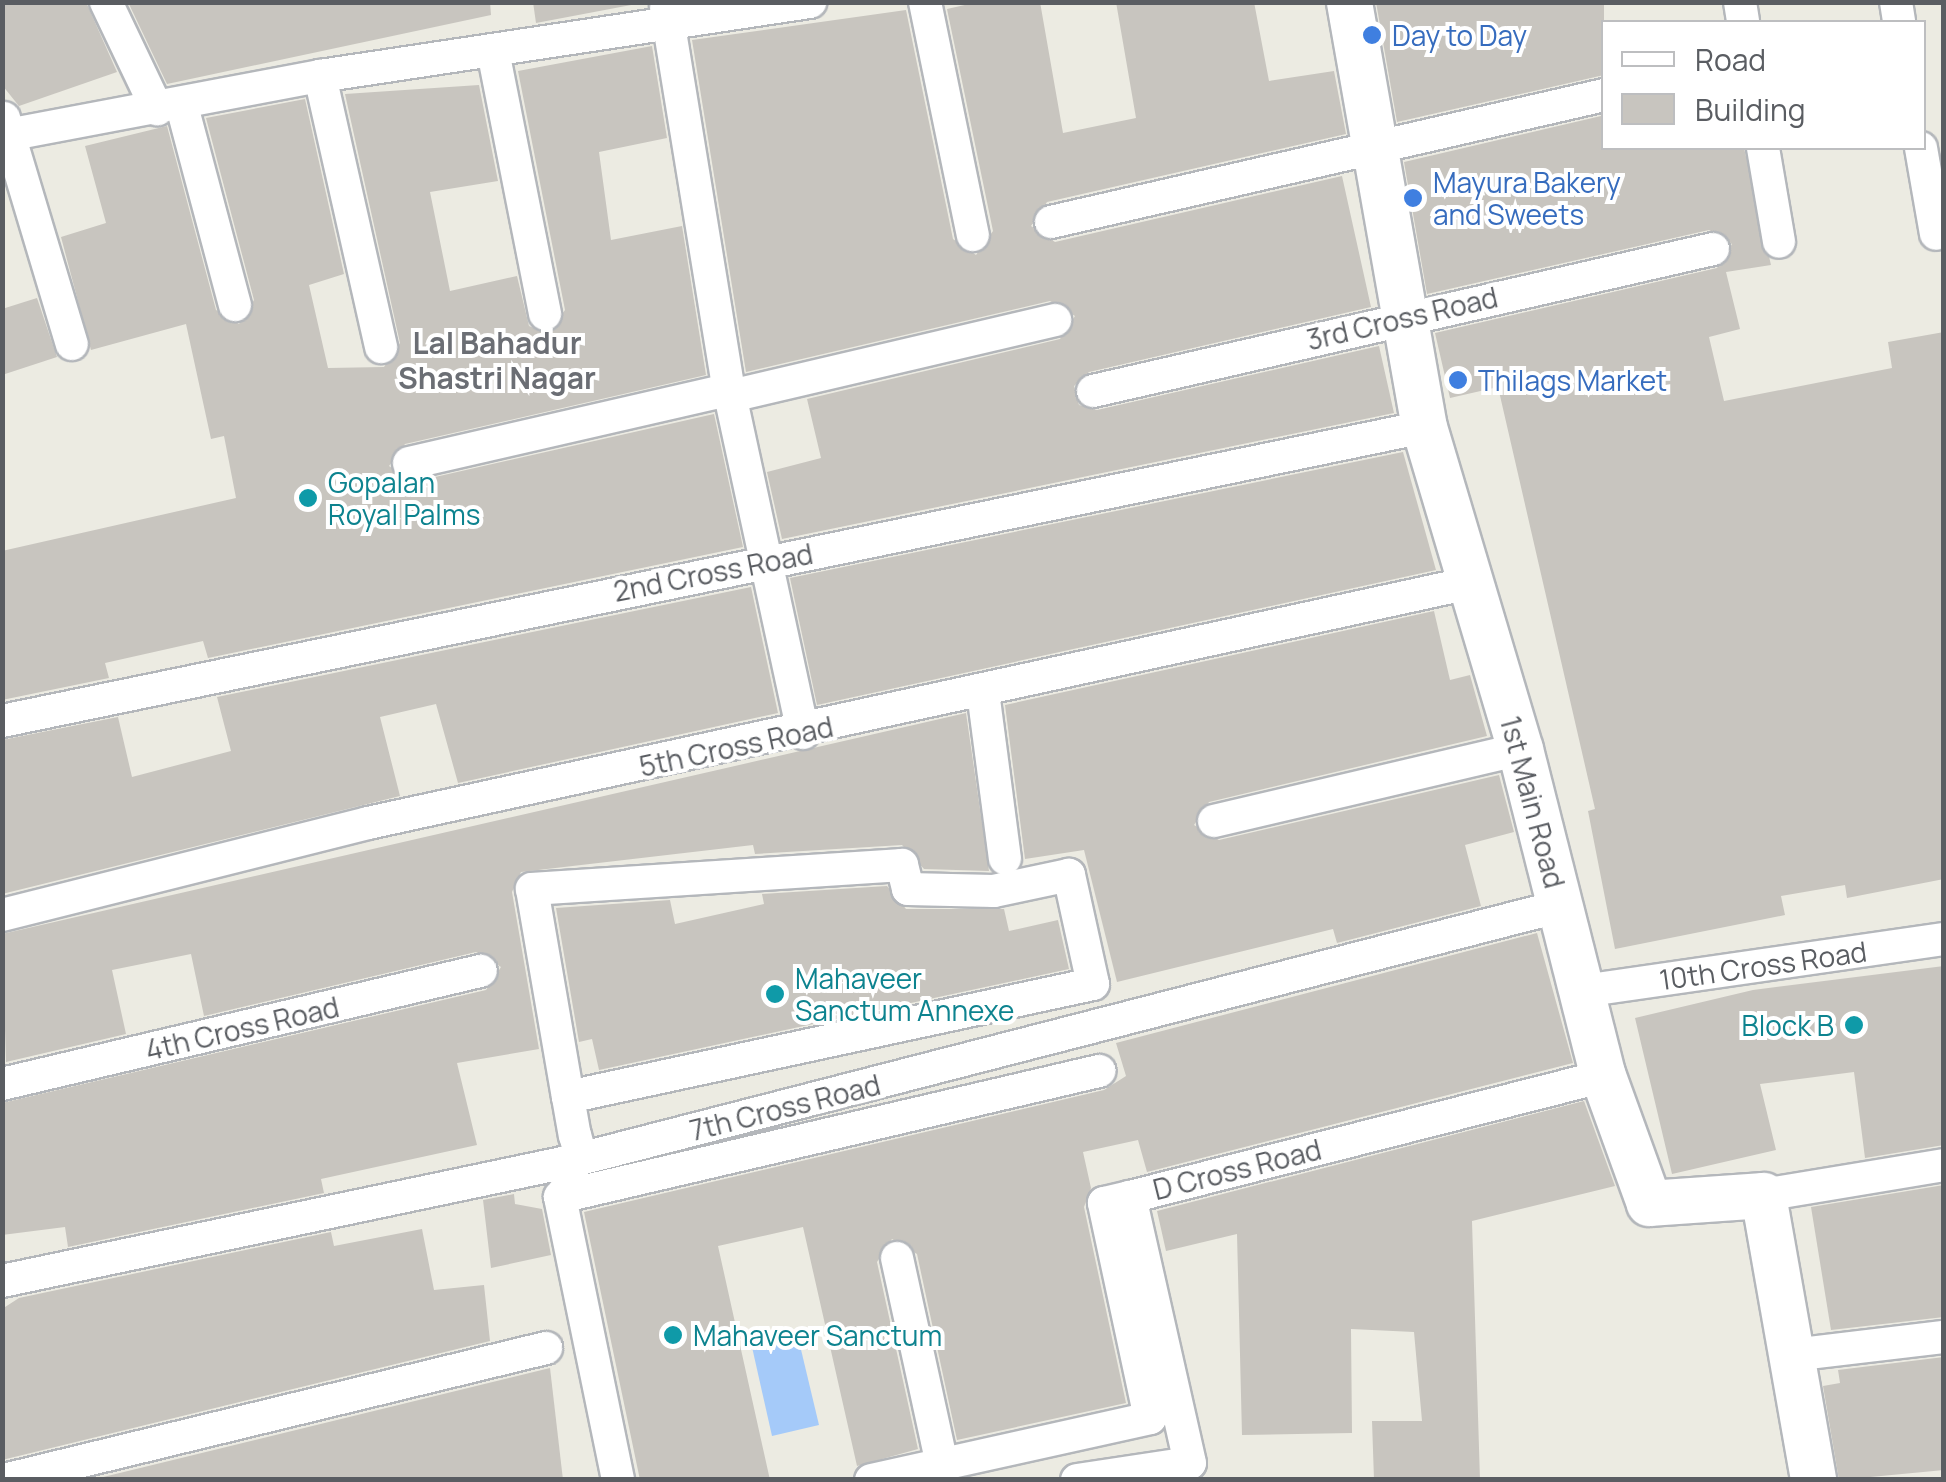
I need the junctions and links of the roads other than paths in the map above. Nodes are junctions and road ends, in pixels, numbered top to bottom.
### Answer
1 (106, 2) edge
2 (810, 2) edge
3 (925, 2) edge
4 (1349, 2) edge
5 (668, 14) edge
6 (493, 51) junction
7 (320, 76) junction
8 (1601, 96) edge
9 (170, 108) junction
10 (5, 129) edge
11 (1374, 146) junction
12 (1763, 150) edge
13 (1921, 150) edge
14 (1051, 222) dead end
15 (1936, 234) dead end
16 (973, 235) dead end
17 (1779, 242) dead end
18 (1713, 249) dead end
19 (236, 305) dead end
20 (544, 314) dead end
21 (1403, 317) junction
22 (1055, 320) dead end
23 (72, 344) dead end
24 (381, 347) dead end
25 (1092, 390) dead end
26 (730, 393) junction
27 (1424, 428) junction
28 (409, 463) dead end
29 (767, 562) junction
30 (1470, 583) junction
31 (983, 692) junction
32 (2, 721) edge
33 (803, 733) junction
34 (1520, 749) junction
35 (1214, 821) dead end
36 (1005, 859) dead end
37 (1561, 906) junction
38 (2, 914) edge
39 (1944, 939) edge
40 (481, 971) dead end
41 (1583, 991) junction
42 (1098, 1071) dead end
43 (1603, 1076) junction
44 (2, 1084) edge
45 (568, 1096) junction
46 (576, 1159) junction
47 (1944, 1166) edge
48 (1763, 1195) junction
49 (1130, 1196) junction
50 (560, 1197) junction
51 (898, 1258) dead end
52 (2, 1281) edge
53 (1944, 1337) edge
54 (546, 1348) dead end
55 (1792, 1356) junction
56 (942, 1465) junction
57 (1132, 1475) edge
58 (4, 1480) edge
59 (618, 1480) edge
60 (871, 1480) edge
61 (1077, 1480) edge
62 (1813, 1480) edge

1 - 9 street
2 - 5 street
3 - 16 street
4 - 11 street, 1st Main Road
5 - 6 street
5 - 26 street
6 - 7 street
6 - 20 street
7 - 9 street
7 - 24 street
8 - 11 street
9 - 10 street
9 - 19 street
10 - 23 street
11 - 14 street
11 - 21 street, 1st Main Road
12 - 17 street
13 - 15 street
18 - 21 street, 3rd Cross Road
21 - 25 street, 3rd Cross Road
21 - 27 street, 1st Main Road
22 - 26 street
26 - 28 street
26 - 29 street
27 - 29 street, 2nd Cross Road
27 - 30 street, 1st Main Road
29 - 32 street, 2nd Cross Road
29 - 33 street
30 - 31 street, 5th Cross Road
30 - 34 street, 1st Main Road
31 - 33 street, 5th Cross Road
31 - 36 street
33 - 38 street, 5th Cross Road
34 - 35 street
34 - 37 street, 1st Main Road
37 - 41 street, 1st Main Road
37 - 46 street, 7th Cross Road
39 - 41 street, 10th Cross Road
40 - 44 street, 4th Cross Road
41 - 43 street, 1st Main Road
42 - 50 street
43 - 48 street, 1st Main Road
43 - 49 street, D Cross Road
45 - 45 street
45 - 46 street
46 - 50 street
46 - 52 street, 7th Cross Road
47 - 48 street
48 - 55 street
49 - 56 street
49 - 57 street, D Cross Road
50 - 59 street
51 - 56 street
53 - 55 street
54 - 58 street
55 - 62 street
56 - 60 street
57 - 61 street, D Cross Road

